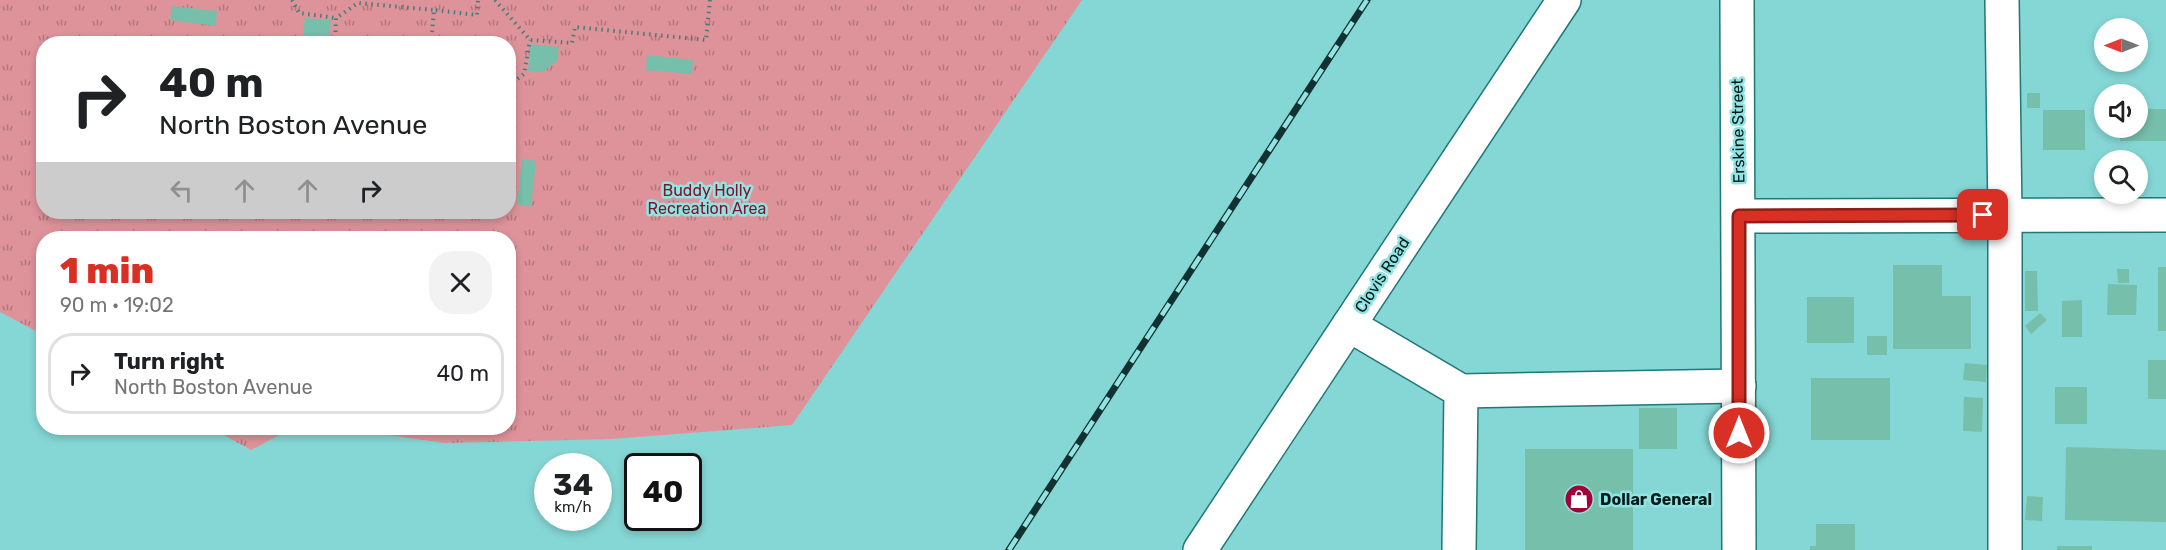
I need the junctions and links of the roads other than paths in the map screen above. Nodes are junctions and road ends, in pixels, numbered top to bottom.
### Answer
1 (1564, 0) edge
2 (1737, 0) edge
3 (2002, 0) edge
4 (2005, 215) junction
5 (2166, 215) edge
6 (1739, 216) junction
7 (1349, 325) junction
8 (1739, 386) junction
9 (1461, 392) junction
10 (1200, 550) edge
11 (1459, 550) edge
12 (1739, 550) edge
13 (2005, 550) edge

1 - 7 main road, Clovis Road
2 - 6 main road, Erskine Street
3 - 4 main road
4 - 5 main road
4 - 6 main road
4 - 13 main road
6 - 8 main road, Erskine Street
7 - 9 main road
7 - 10 main road, Clovis Road
8 - 9 main road
8 - 12 main road, Erskine Street
9 - 11 main road

